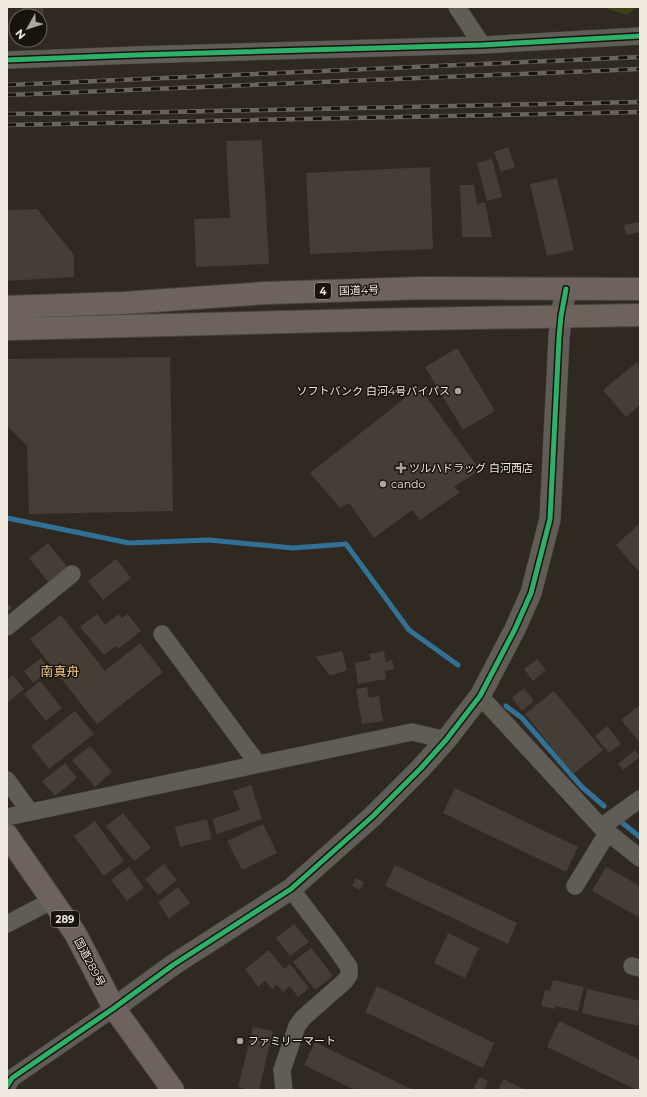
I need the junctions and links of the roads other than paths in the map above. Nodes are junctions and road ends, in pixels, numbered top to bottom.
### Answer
1 (457, 7) edge
2 (640, 36) edge
3 (482, 45) junction
4 (7, 60) edge
5 (566, 289) junction
6 (640, 289) edge
7 (7, 307) edge
8 (561, 316) junction
9 (639, 317) edge
10 (7, 329) edge
11 (72, 574) dead end
12 (7, 627) edge
13 (162, 634) dead end
14 (480, 696) junction
15 (446, 740) junction
16 (258, 764) junction
17 (7, 780) edge
18 (640, 798) edge
19 (30, 812) junction
20 (7, 817) edge
21 (604, 830) junction
22 (7, 835) edge
23 (640, 858) edge
24 (574, 886) dead end
25 (291, 889) junction
26 (53, 900) junction
27 (7, 924) edge
28 (114, 1008) junction
29 (7, 1086) edge
30 (174, 1090) edge
31 (284, 1090) edge

1 - 3 street
2 - 3 street
3 - 4 street
5 - 6 highway, 国道4号 / 4
5 - 7 highway, 国道4号 / 4
5 - 8 street
8 - 9 highway
8 - 10 highway
8 - 14 street
11 - 12 street
13 - 16 street
14 - 15 street
14 - 21 street
15 - 16 street
15 - 25 street
16 - 19 street
17 - 19 street
18 - 21 street
19 - 20 street
21 - 23 street
21 - 24 street
22 - 26 highway, 国道289号 / 289
25 - 28 street
25 - 31 street
26 - 27 street
26 - 28 highway, 国道289号 / 289
28 - 29 street
28 - 30 highway, 国道289号 / 289

